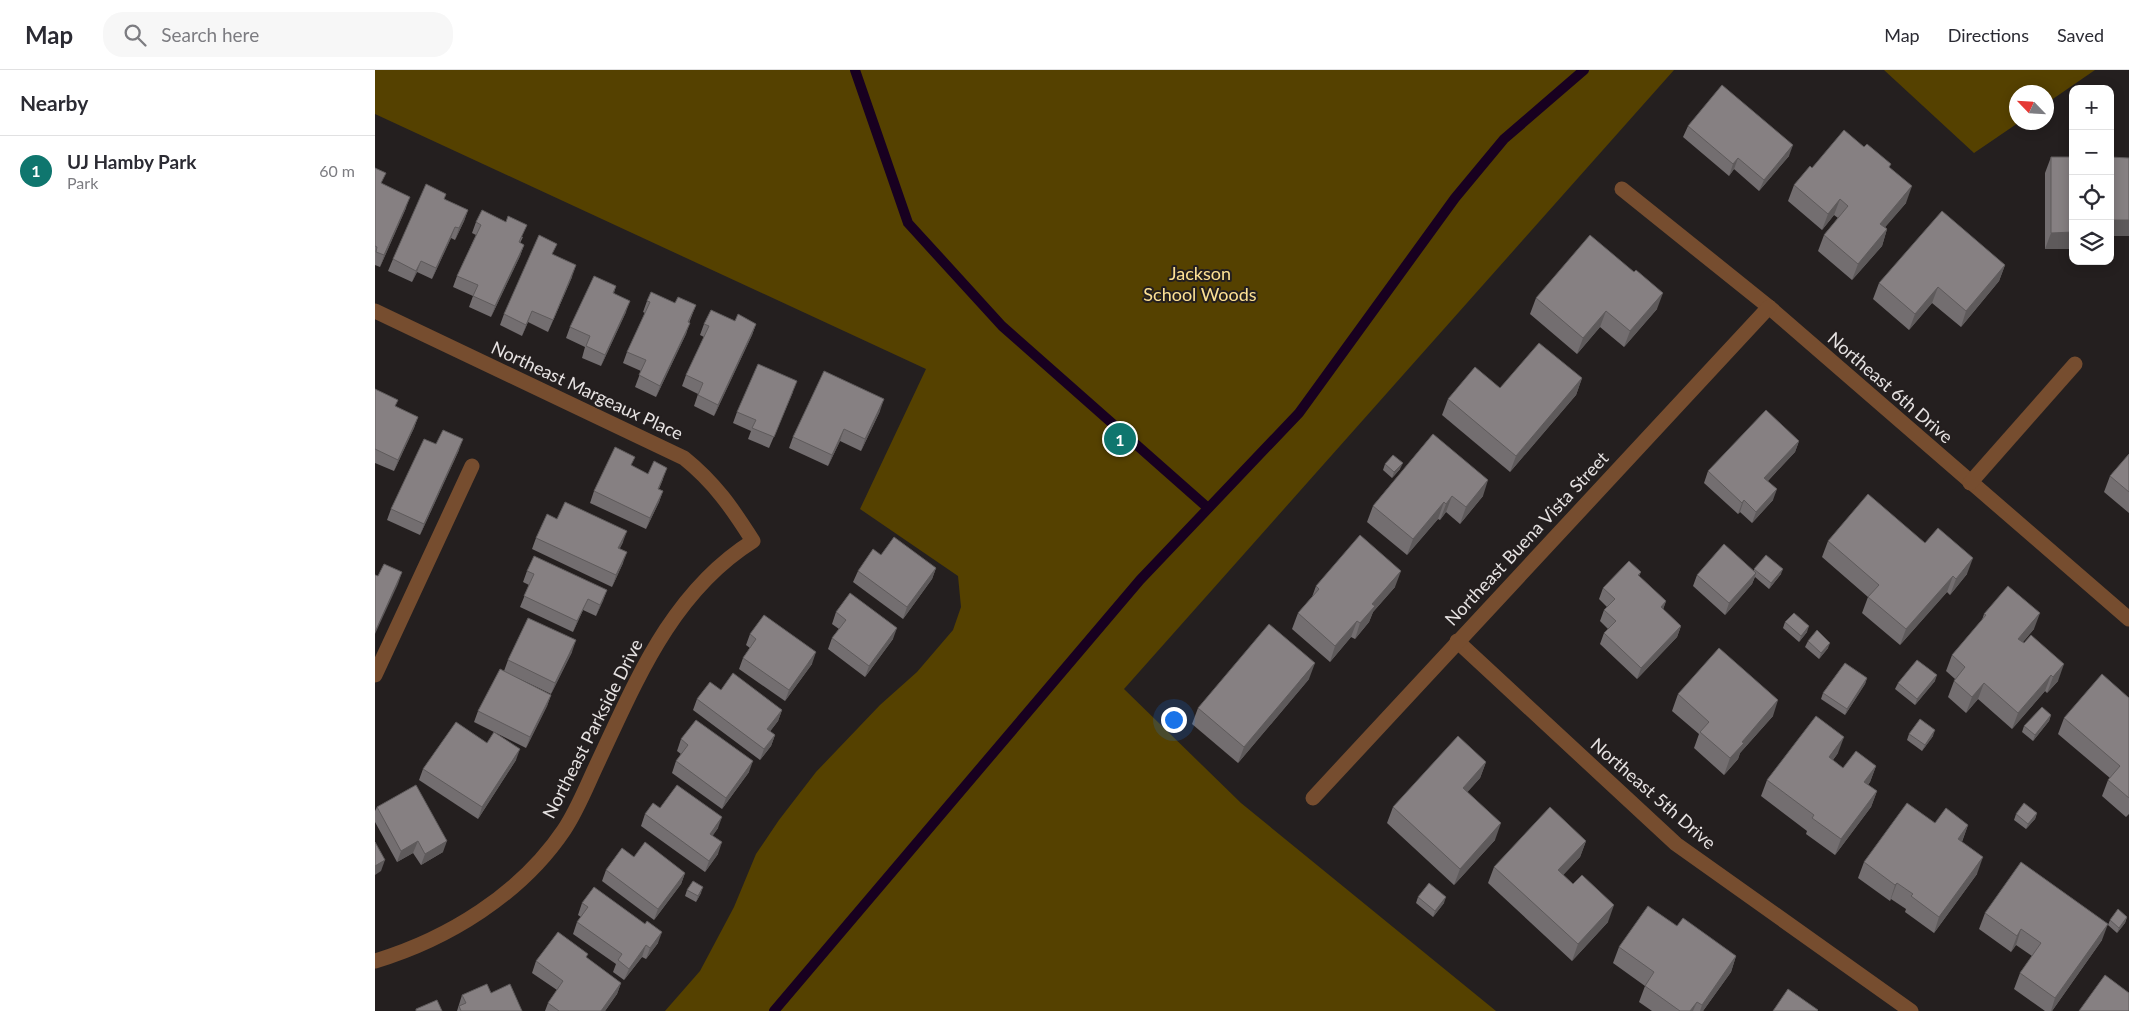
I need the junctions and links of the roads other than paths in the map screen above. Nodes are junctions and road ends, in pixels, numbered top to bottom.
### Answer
1 (1622, 189) dead end
2 (1769, 307) junction
3 (375, 311) edge
4 (2075, 364) dead end
5 (472, 466) dead end
6 (1971, 483) junction
7 (753, 541) joint
8 (2129, 619) edge
9 (1457, 640) junction
10 (375, 674) edge
11 (1313, 798) dead end
12 (375, 961) edge
13 (1911, 1011) edge

1 - 2 street, Northeast 6th Drive
2 - 6 street, Northeast 6th Drive
2 - 9 street, Northeast Buena Vista Street
3 - 7 street, Northeast Margeaux Place
4 - 6 street
5 - 10 street
6 - 8 street, Northeast 6th Drive
7 - 12 street, Northeast Parkside Drive
9 - 11 street, Northeast Buena Vista Street
9 - 13 street, Northeast 5th Drive

